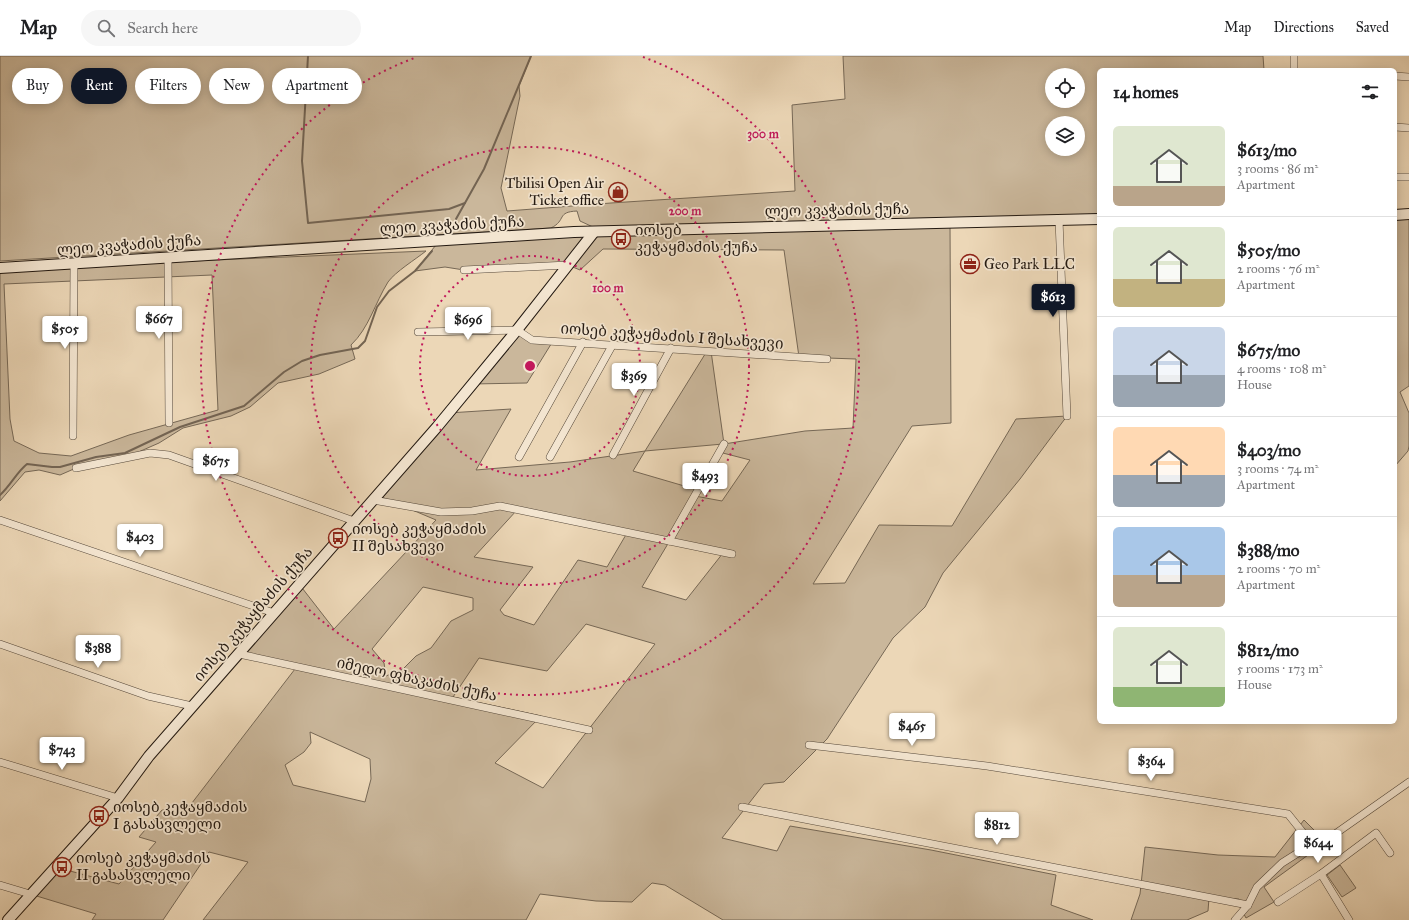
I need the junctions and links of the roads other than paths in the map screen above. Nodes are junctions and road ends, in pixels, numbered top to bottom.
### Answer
1 (1294, 56) edge
2 (1294, 68) edge
3 (1397, 76) edge
4 (1409, 77) edge
5 (1397, 128) edge
6 (1409, 128) edge
7 (1397, 177) edge
8 (1409, 177) edge
9 (1409, 214) edge
10 (1397, 215) edge
11 (1097, 219) edge
12 (1059, 220) junction
13 (594, 232) junction
14 (168, 257) junction
15 (74, 264) junction
16 (568, 265) junction
17 (0, 268) edge
18 (464, 270) dead end
19 (517, 330) junction
20 (418, 332) dead end
21 (583, 342) junction
22 (613, 344) junction
23 (672, 348) junction
24 (827, 359) dead end
25 (1067, 416) dead end
26 (169, 423) dead end
27 (73, 436) dead end
28 (724, 444) dead end
29 (519, 456) dead end
30 (612, 456) dead end
31 (550, 457) dead end
32 (76, 468) dead end
33 (372, 500) junction
34 (0, 520) edge
35 (354, 521) junction
36 (669, 542) junction
37 (732, 554) dead end
38 (274, 613) junction
39 (0, 644) edge
40 (239, 654) junction
41 (192, 706) junction
42 (589, 730) dead end
43 (809, 745) dead end
44 (0, 762) edge
45 (1409, 782) edge
46 (118, 798) junction
47 (742, 807) dead end
48 (1312, 844) junction
49 (1390, 853) dead end
50 (1321, 874) junction
51 (0, 885) edge
52 (30, 894) junction
53 (1278, 902) dead end
54 (1248, 905) junction
55 (8, 920) edge
56 (1235, 920) edge
57 (1349, 920) edge

1 - 2 street
3 - 4 street
5 - 6 street
7 - 8 street
9 - 10 main road
11 - 12 main road, ლეო კვაჭაძის ქუჩა
12 - 13 main road, ლეო კვაჭაძის ქუჩა
12 - 25 street
13 - 14 main road, ლეო კვაჭაძის ქუჩა
13 - 16 main road, იოსებ კეჭაყმაძის ქუჩა
14 - 15 main road, ლეო კვაჭაძის ქუჩა
14 - 26 street
15 - 17 main road, ლეო კვაჭაძის ქუჩა
15 - 27 street
16 - 18 street
16 - 19 main road, იოსებ კეჭაყმაძის ქუჩა
19 - 20 street
19 - 21 street, იოსებ კეჭაყმაძის I შესახვევი
19 - 33 main road, იოსებ კეჭაყმაძის ქუჩა
21 - 22 street, იოსებ კეჭაყმაძის I შესახვევი
21 - 29 street
22 - 23 street, იოსებ კეჭაყმაძის I შესახვევი
22 - 31 street
23 - 24 street, იოსებ კეჭაყმაძის I შესახვევი
23 - 30 street
28 - 36 street
32 - 35 street
33 - 35 main road, იოსებ კეჭაყმაძის ქუჩა
33 - 36 street
34 - 38 street
35 - 38 main road, იოსებ კეჭაყმაძის ქუჩა
36 - 37 street
38 - 40 main road, იოსებ კეჭაყმაძის ქუჩა
39 - 41 street
40 - 41 main road, იოსებ კეჭაყმაძის ქუჩა
40 - 42 street, იმედო ფხაკაძის ქუჩა
41 - 46 main road, იოსებ კეჭაყმაძის ქუჩა
43 - 48 street
44 - 46 street
45 - 48 street
46 - 52 main road, იოსებ კეჭაყმაძის ქუჩა
47 - 54 street
48 - 54 street
49 - 50 street
50 - 53 street
50 - 57 street
51 - 52 street
52 - 55 main road, იოსებ კეჭაყმაძის ქუჩა
54 - 56 street

